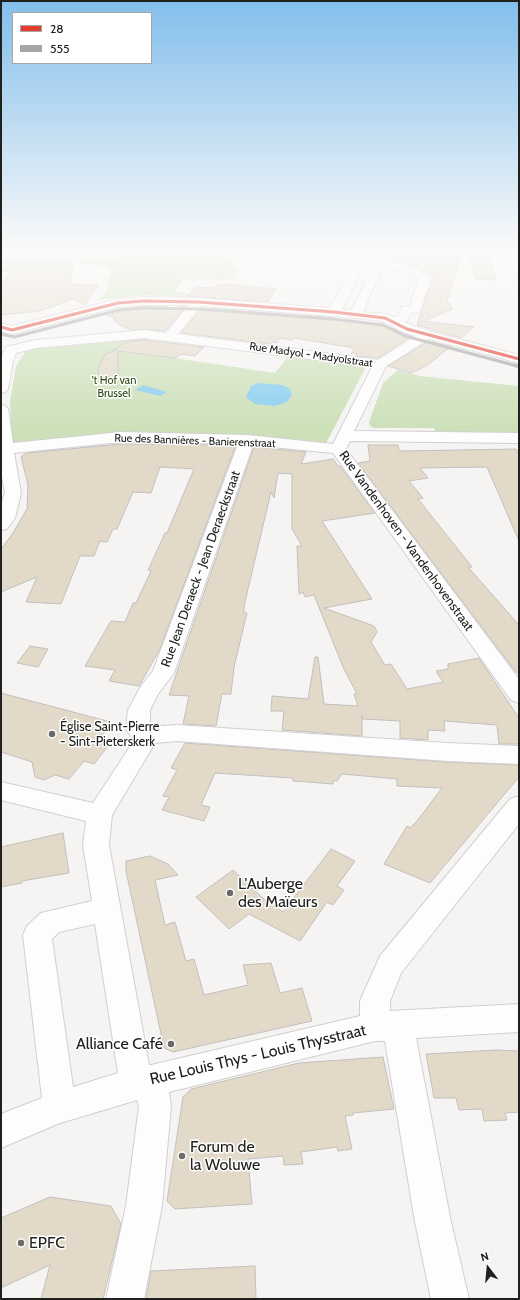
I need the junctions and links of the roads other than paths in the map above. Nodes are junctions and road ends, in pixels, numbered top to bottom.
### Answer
1 (101, 308) edge
2 (193, 308) edge
3 (275, 308) edge
4 (336, 308) edge
5 (359, 308) edge
6 (415, 308) edge
7 (334, 312) junction
8 (356, 314) junction
9 (392, 322) junction
10 (6, 329) edge
11 (427, 335) junction
12 (170, 336) junction
13 (5, 345) edge
14 (519, 359) edge
15 (380, 364) junction
16 (1, 389) edge
17 (1, 409) edge
18 (519, 438) edge
19 (247, 440) junction
20 (341, 443) junction
21 (5, 449) junction
22 (1, 525) edge
23 (519, 695) edge
24 (144, 736) junction
25 (519, 755) edge
26 (1, 791) edge
27 (519, 806) edge
28 (99, 814) junction
29 (106, 910) junction
30 (519, 1018) edge
31 (386, 1026) junction
32 (143, 1082) junction
33 (60, 1107) junction
34 (1, 1131) edge
35 (126, 1299) edge
36 (450, 1299) edge

1 - 10 street
2 - 12 street
3 - 7 street
4 - 7 street
5 - 8 street
6 - 9 street
7 - 8 street
8 - 9 street
9 - 11 street
10 - 13 street
11 - 14 street
11 - 15 street
12 - 13 street, Rue Madyol - Madyolstraat
12 - 15 street, Rue Madyol - Madyolstraat
13 - 16 street
15 - 20 street, Rue Vandenhoven - Vandenhovenstraat
17 - 21 street
18 - 20 street, Rue des Bannières - Banierenstraat
19 - 20 street, Rue des Bannières - Banierenstraat
19 - 21 street, Rue des Bannières - Banierenstraat
19 - 24 street, Rue Jean Deraeck - Jean Deraeckstraat
20 - 23 street, Rue Vandenhoven - Vandenhovenstraat
21 - 22 street
24 - 25 street
24 - 28 street
26 - 28 street
27 - 31 street, Rue Louis Thys - Louis Thysstraat
28 - 29 street
29 - 32 street
29 - 33 street
30 - 31 street
31 - 32 street, Rue Louis Thys - Louis Thysstraat
31 - 36 street
32 - 33 street, Rue Louis Thys - Louis Thysstraat
32 - 35 street
33 - 34 street, Rue Louis Thys - Louis Thysstraat

